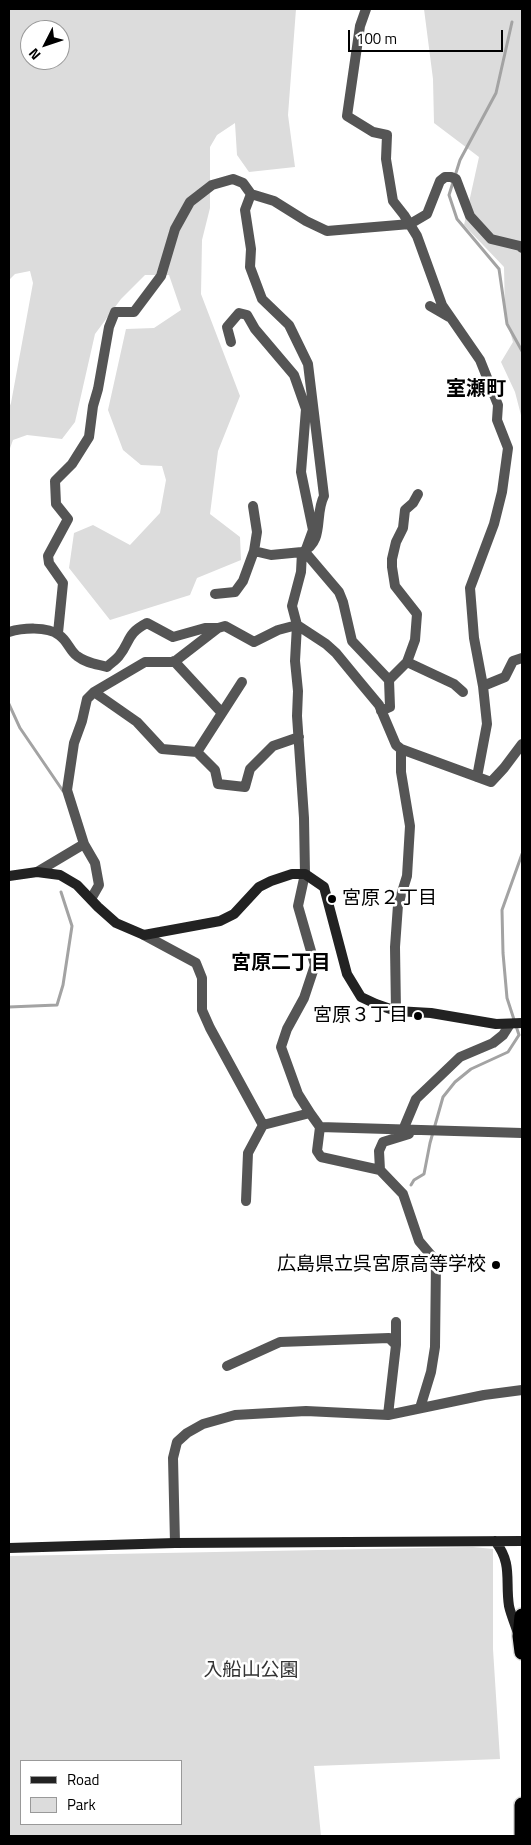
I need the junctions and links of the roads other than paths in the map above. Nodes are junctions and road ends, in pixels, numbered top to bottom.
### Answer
1 (366, 9) edge
2 (251, 194) junction
3 (410, 224) junction
4 (522, 248) edge
5 (430, 306) dead end
6 (452, 319) junction
7 (231, 342) dead end
8 (418, 494) dead end
9 (252, 506) dead end
10 (254, 551) junction
11 (304, 552) junction
12 (215, 594) dead end
13 (297, 626) junction
14 (218, 628) junction
15 (9, 632) edge
16 (58, 634) junction
17 (522, 658) edge
18 (174, 662) junction
19 (407, 662) junction
20 (390, 680) junction
21 (242, 682) dead end
22 (483, 686) junction
23 (94, 692) junction
24 (463, 692) dead end
25 (381, 711) junction
26 (222, 713) junction
27 (299, 737) junction
28 (522, 744) edge
29 (401, 749) junction
30 (197, 752) junction
31 (477, 777) junction
32 (84, 844) junction
33 (37, 872) junction
34 (305, 874) junction
35 (9, 876) edge
36 (91, 899) junction
37 (144, 935) junction
38 (396, 1011) junction
39 (522, 1023) edge
40 (510, 1024) junction
41 (310, 1113) junction
42 (264, 1125) junction
43 (320, 1127) junction
44 (403, 1130) junction
45 (418, 1131) junction
46 (522, 1133) edge
47 (380, 1170) junction
48 (246, 1201) dead end
49 (396, 1322) dead end
50 (396, 1345) junction
51 (227, 1366) dead end
52 (522, 1390) edge
53 (420, 1408) junction
54 (388, 1415) junction
55 (522, 1540) edge
56 (495, 1541) junction
57 (175, 1543) junction
58 (9, 1548) edge
59 (522, 1616) edge
60 (520, 1636) junction
61 (522, 1652) edge
62 (522, 1805) edge
63 (522, 1836) edge

1 - 3 street
2 - 3 street
2 - 11 street
2 - 16 street
3 - 4 street
3 - 6 street
5 - 6 street
6 - 22 street
7 - 11 street
8 - 19 street
9 - 10 street
10 - 11 street
10 - 12 street
11 - 13 street
11 - 20 street
13 - 14 street
13 - 25 street
13 - 27 street
14 - 16 street
14 - 18 street
15 - 16 street
17 - 22 street
18 - 23 street
18 - 26 street
19 - 20 street
19 - 24 street
20 - 25 street
21 - 26 street
22 - 31 street
23 - 30 street
23 - 32 street
25 - 29 street
26 - 30 street
27 - 30 street
27 - 34 street
28 - 31 street
29 - 31 street
29 - 38 street
32 - 33 street
32 - 36 street
33 - 35 street
33 - 36 street
34 - 37 street
34 - 38 street
34 - 41 street
36 - 37 street
37 - 42 street
38 - 40 street
39 - 40 street
40 - 44 street
41 - 42 street
41 - 43 street
42 - 48 street
43 - 44 street
43 - 47 street
44 - 45 street
45 - 46 street
45 - 47 street
47 - 53 street
49 - 50 street
50 - 51 street
50 - 54 street
52 - 53 street
53 - 54 street
54 - 57 street
55 - 56 street
56 - 57 street
56 - 60 street
57 - 58 street
59 - 60 highway
60 - 61 highway
62 - 63 highway

